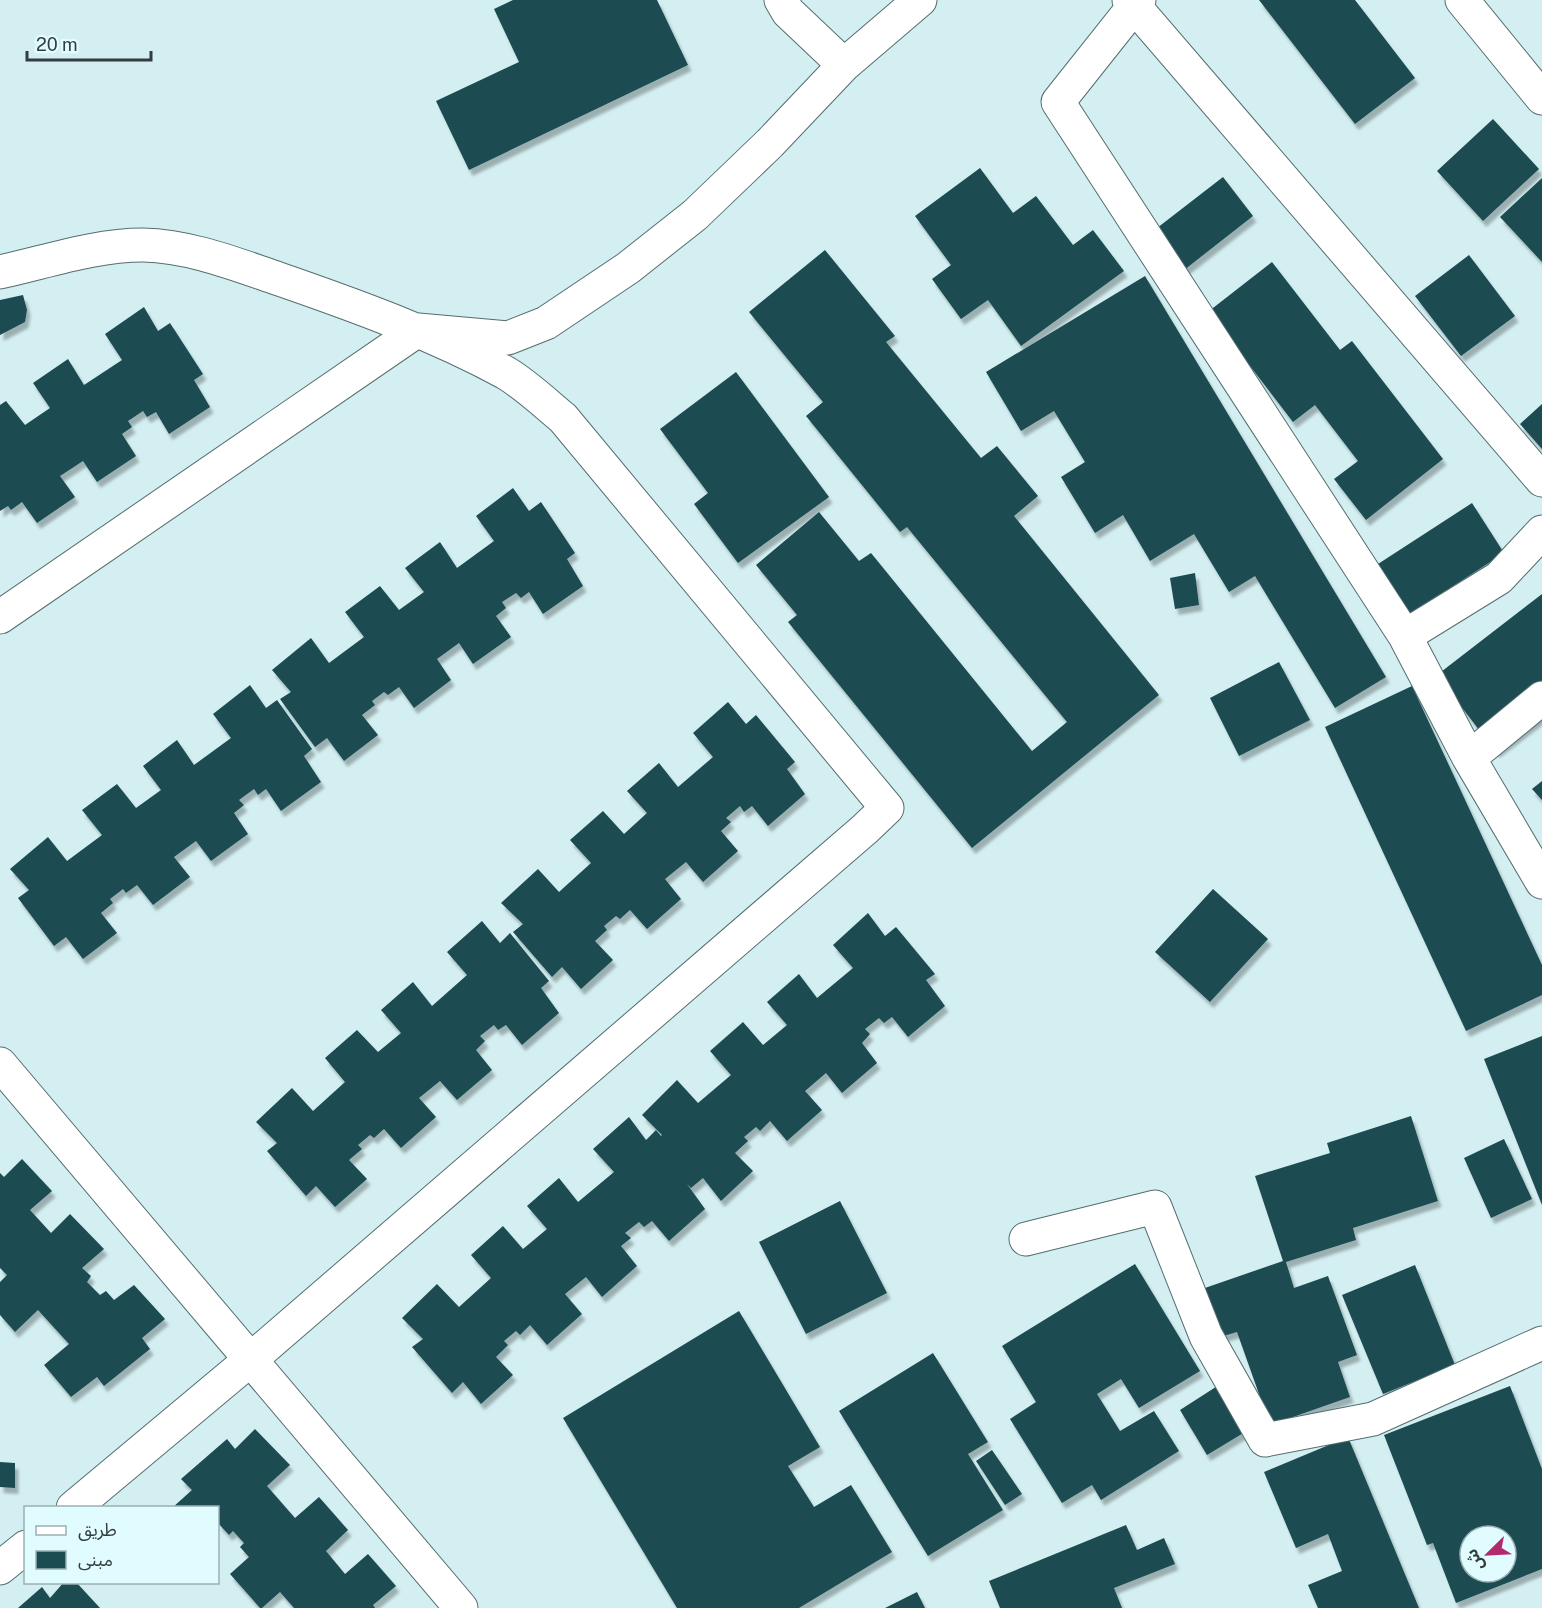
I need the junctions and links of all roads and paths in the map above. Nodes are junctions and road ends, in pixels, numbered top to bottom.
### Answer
1 (781, 0) edge
2 (920, 0) edge
3 (1462, 0) edge
4 (1134, 1) edge
5 (844, 64) junction
6 (1542, 98) edge
7 (0, 272) edge
8 (418, 330) junction
9 (1542, 480) edge
10 (1542, 532) edge
11 (0, 617) edge
12 (1405, 636) junction
13 (1542, 698) edge
14 (1469, 758) junction
15 (1542, 882) edge
16 (0, 1064) edge
17 (1026, 1239) dead end
18 (1542, 1343) edge
19 (250, 1360) junction
20 (75, 1506) edge
21 (24, 1549) edge
22 (0, 1568) edge
23 (461, 1608) edge

1 - 5 street
2 - 5 street
3 - 6 street
4 - 9 street
4 - 12 street
5 - 8 street
7 - 8 street
8 - 11 street
8 - 19 street
10 - 12 street
12 - 14 street
13 - 14 street
14 - 15 street
16 - 19 street
17 - 18 street
19 - 20 street
19 - 23 street
21 - 22 street

